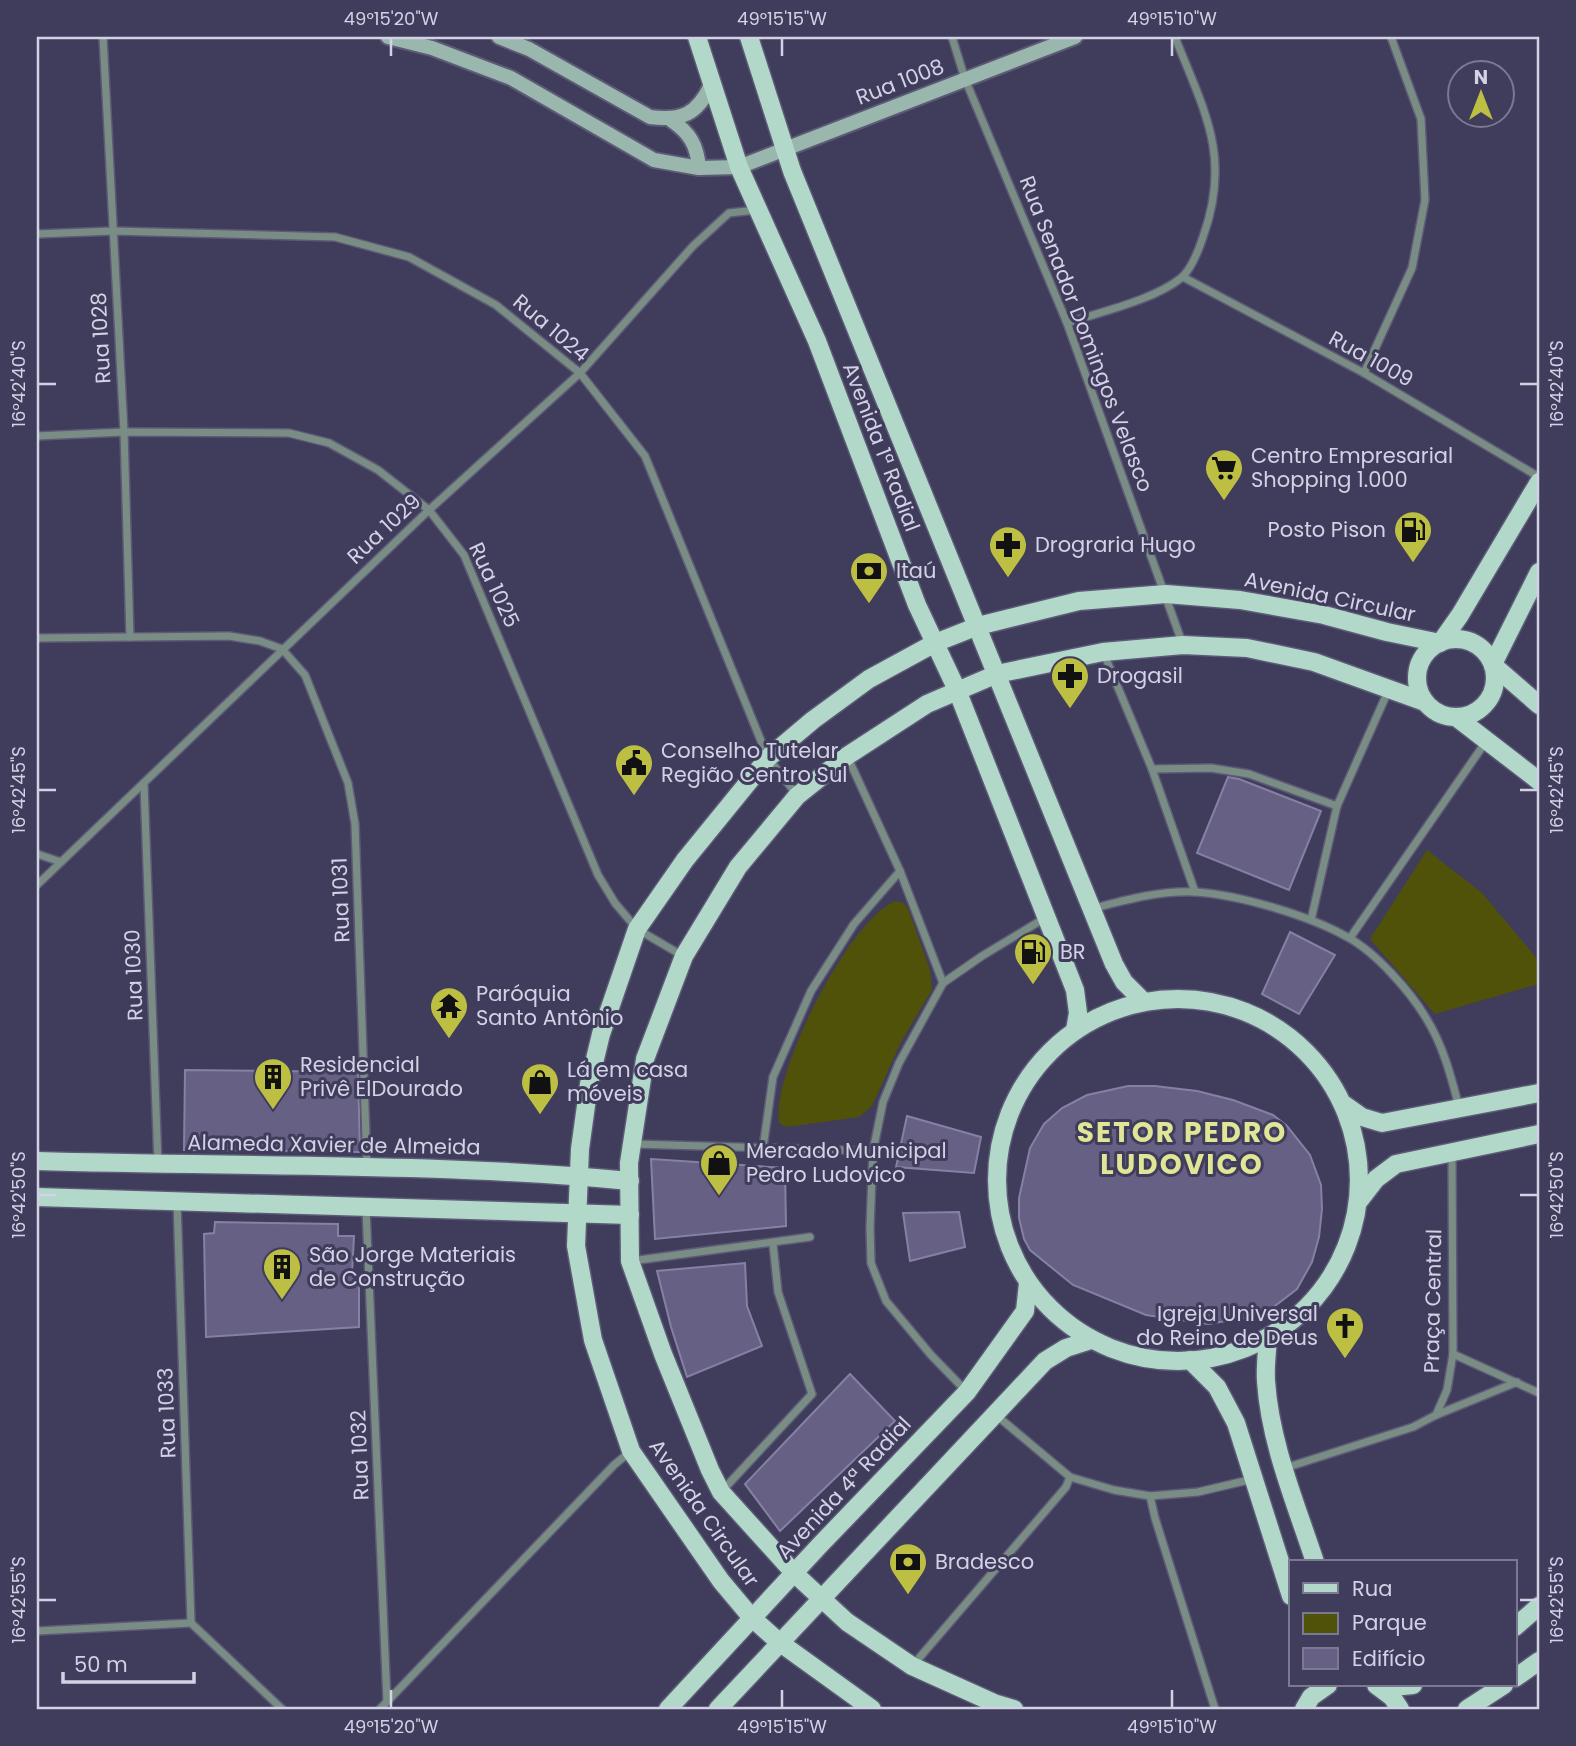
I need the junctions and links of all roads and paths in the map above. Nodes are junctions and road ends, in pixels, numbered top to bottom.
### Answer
1 (103, 37) edge
2 (388, 37) edge
3 (499, 37) edge
4 (697, 37) edge
5 (749, 37) edge
6 (952, 37) edge
7 (1075, 37) edge
8 (1175, 37) edge
9 (1391, 37) edge
10 (965, 79) junction
11 (711, 85) junction
12 (671, 120) junction
13 (784, 149) junction
14 (740, 167) junction
15 (699, 168) junction
16 (757, 209) junction
17 (113, 231) junction
18 (37, 234) edge
19 (1183, 277) junction
20 (1067, 323) junction
21 (580, 373) junction
22 (1364, 373) junction
23 (124, 432) junction
24 (37, 436) edge
25 (1539, 480) edge
26 (429, 510) junction
27 (1539, 572) edge
28 (1166, 594) junction
29 (978, 626) junction
30 (130, 637) junction
31 (37, 638) edge
32 (1440, 642) junction
33 (935, 643) junction
34 (1183, 645) junction
35 (282, 649) junction
36 (1103, 652) junction
37 (1493, 664) junction
38 (997, 674) junction
39 (1389, 689) junction
40 (957, 690) junction
41 (1425, 702) junction
42 (1539, 705) edge
43 (1456, 717) junction
44 (1488, 739) junction
45 (847, 756) junction
46 (768, 758) junction
47 (1152, 769) junction
48 (1539, 781) edge
49 (144, 785) junction
50 (797, 796) junction
51 (1336, 806) junction
52 (37, 854) edge
53 (61, 862) junction
54 (900, 871) junction
55 (37, 885) edge
56 (1195, 892) junction
57 (1091, 909) junction
58 (1045, 918) junction
59 (1311, 920) junction
60 (637, 929) junction
61 (1350, 938) junction
62 (684, 956) junction
63 (943, 983) junction
64 (1143, 1001) junction
65 (1075, 1030) junction
66 (1539, 1093) edge
67 (1345, 1105) junction
68 (1459, 1108) junction
69 (1539, 1134) edge
70 (631, 1144) junction
71 (763, 1148) junction
72 (873, 1151) junction
73 (1452, 1151) junction
74 (37, 1161) edge
75 (158, 1164) junction
76 (367, 1167) junction
77 (578, 1176) junction
78 (630, 1181) junction
79 (37, 1197) edge
80 (1359, 1201) junction
81 (177, 1202) junction
82 (366, 1208) junction
83 (578, 1213) junction
84 (630, 1215) junction
85 (810, 1237) dead end
86 (773, 1244) junction
87 (630, 1261) junction
88 (1028, 1283) junction
89 (1268, 1338) junction
90 (1091, 1340) junction
91 (1454, 1354) junction
92 (1190, 1360) junction
93 (1517, 1382) junction
94 (967, 1392) junction
95 (1539, 1393) edge
96 (995, 1414) junction
97 (1436, 1415) junction
98 (631, 1451) junction
99 (1285, 1469) junction
100 (1070, 1477) junction
101 (1253, 1479) junction
102 (722, 1492) junction
103 (1150, 1496) junction
104 (1314, 1560) edge
105 (795, 1574) junction
106 (1289, 1590) edge
107 (821, 1600) junction
108 (1538, 1612) edge
109 (752, 1618) junction
110 (191, 1623) junction
111 (1516, 1626) edge
112 (37, 1631) edge
113 (779, 1642) junction
114 (1539, 1661) edge
115 (912, 1666) junction
116 (1516, 1677) edge
117 (1326, 1686) edge
118 (1379, 1686) edge
119 (1502, 1686) edge
120 (1309, 1697) edge
121 (387, 1701) junction
122 (282, 1709) edge
123 (380, 1709) edge
124 (668, 1709) edge
125 (719, 1709) edge
126 (872, 1709) edge
127 (1014, 1709) edge
128 (1214, 1709) edge
129 (1400, 1709) edge
130 (1466, 1709) edge

1 - 17 street, Rua 1028
2 - 15 main road
3 - 12 main road
4 - 11 main road, Avenida 1ª Radial
5 - 13 main road, Avenida 1ª Radial
6 - 10 street, Rua Senador Domingos Velasco
7 - 10 main road, Rua 1008
8 - 19 street
9 - 22 street
10 - 13 main road, Rua 1008
10 - 20 street, Rua Senador Domingos Velasco
11 - 12 main road
11 - 14 main road, Avenida 1ª Radial
12 - 15 main road
13 - 14 main road, Rua 1008
13 - 29 main road, Avenida 1ª Radial
14 - 15 main road
14 - 16 main road, Avenida 1ª Radial
16 - 21 street, Rua 1029
16 - 33 main road, Avenida 1ª Radial
17 - 18 street, Rua 1024
17 - 21 street, Rua 1024
17 - 23 street, Rua 1028
19 - 20 street
19 - 22 street, Rua 1009
20 - 28 street, Rua Senador Domingos Velasco
21 - 26 street, Rua 1029
21 - 46 street, Rua 1024
22 - 25 street, Rua 1009
23 - 24 street, Rua 1025
23 - 26 street, Rua 1025
23 - 30 street, Rua 1028
25 - 32 main road
26 - 35 street, Rua 1029
26 - 60 street, Rua 1025
27 - 37 main road
28 - 29 main road, Avenida Circular
28 - 32 main road, Avenida Circular
28 - 34 street, Rua Senador Domingos Velasco
29 - 33 main road, Avenida Circular
29 - 38 main road, Avenida 1ª Radial
30 - 31 street
30 - 35 street
32 - 37 main road
32 - 41 main road
33 - 40 main road, Avenida 1ª Radial
33 - 46 main road, Avenida Circular
34 - 36 main road, Avenida Circular
34 - 39 main road, Avenida Circular
35 - 49 street, Rua 1029
35 - 76 street, Rua 1031
36 - 38 main road, Avenida Circular
36 - 47 street
37 - 42 main road
37 - 43 main road
38 - 40 main road, Avenida Circular
38 - 57 main road, Avenida 1ª Radial
39 - 41 main road, Avenida Circular
39 - 51 street
40 - 45 main road, Avenida Circular
40 - 58 main road, Avenida 1ª Radial
41 - 43 main road
43 - 44 main road
44 - 48 main road
44 - 61 street
45 - 50 main road, Avenida Circular
45 - 54 street
46 - 50 street, Rua 1024
46 - 60 main road, Avenida Circular
47 - 51 street
47 - 56 street
49 - 53 street, Rua 1029
49 - 75 street, Rua 1030
50 - 62 main road, Avenida Circular
51 - 59 street
52 - 53 street
53 - 55 street, Rua 1029
54 - 63 street
54 - 71 street
56 - 57 street
56 - 59 street
57 - 64 main road, Avenida 1ª Radial
58 - 63 street
58 - 65 main road, Avenida 1ª Radial
59 - 61 street
60 - 62 street, Rua 1025
60 - 77 main road, Avenida Circular
61 - 68 street
62 - 70 main road, Avenida Circular
63 - 72 street
64 - 65 main road
64 - 67 main road
65 - 88 main road
66 - 68 main road
67 - 68 main road
67 - 80 main road
69 - 73 main road
70 - 71 street
70 - 78 main road, Avenida Circular
71 - 72 street
72 - 94 street
73 - 80 main road
73 - 91 street, Praça Central
74 - 75 main road, Alameda Xavier de Almeida
75 - 76 main road, Alameda Xavier de Almeida
76 - 77 main road, Alameda Xavier de Almeida
77 - 78 main road, Alameda Xavier de Almeida
77 - 83 main road, Avenida Circular
78 - 84 main road, Avenida Circular
79 - 81 main road
80 - 89 main road
81 - 82 main road
81 - 110 street, Rua 1033
82 - 83 main road
82 - 121 street, Rua 1032
83 - 84 main road
83 - 98 main road, Avenida Circular
84 - 87 main road, Avenida Circular
85 - 86 street
86 - 87 street
86 - 102 street
87 - 102 main road, Avenida Circular
88 - 90 main road
88 - 94 main road, Avenida 4ª Radial
89 - 92 main road
89 - 99 main road
90 - 92 main road
90 - 96 main road
91 - 93 street
91 - 97 street, Praça Central
92 - 101 main road
93 - 95 street
93 - 97 street
94 - 105 main road, Avenida 4ª Radial
96 - 100 street
96 - 107 main road
97 - 99 street
98 - 109 main road, Avenida Circular
98 - 121 street
99 - 104 main road
100 - 103 street
100 - 115 street
101 - 103 street
101 - 106 main road
102 - 105 main road, Avenida Circular
103 - 128 street
105 - 107 main road, Avenida Circular
105 - 109 main road, Avenida 4ª Radial
107 - 113 main road
107 - 115 main road, Avenida Circular
108 - 111 main road
109 - 113 main road, Avenida Circular
109 - 124 main road, Avenida 4ª Radial
110 - 112 street
110 - 122 street
113 - 125 main road
113 - 126 main road, Avenida Circular
114 - 116 main road
115 - 127 main road, Avenida Circular
117 - 120 main road
118 - 129 main road
119 - 130 main road
121 - 123 street

